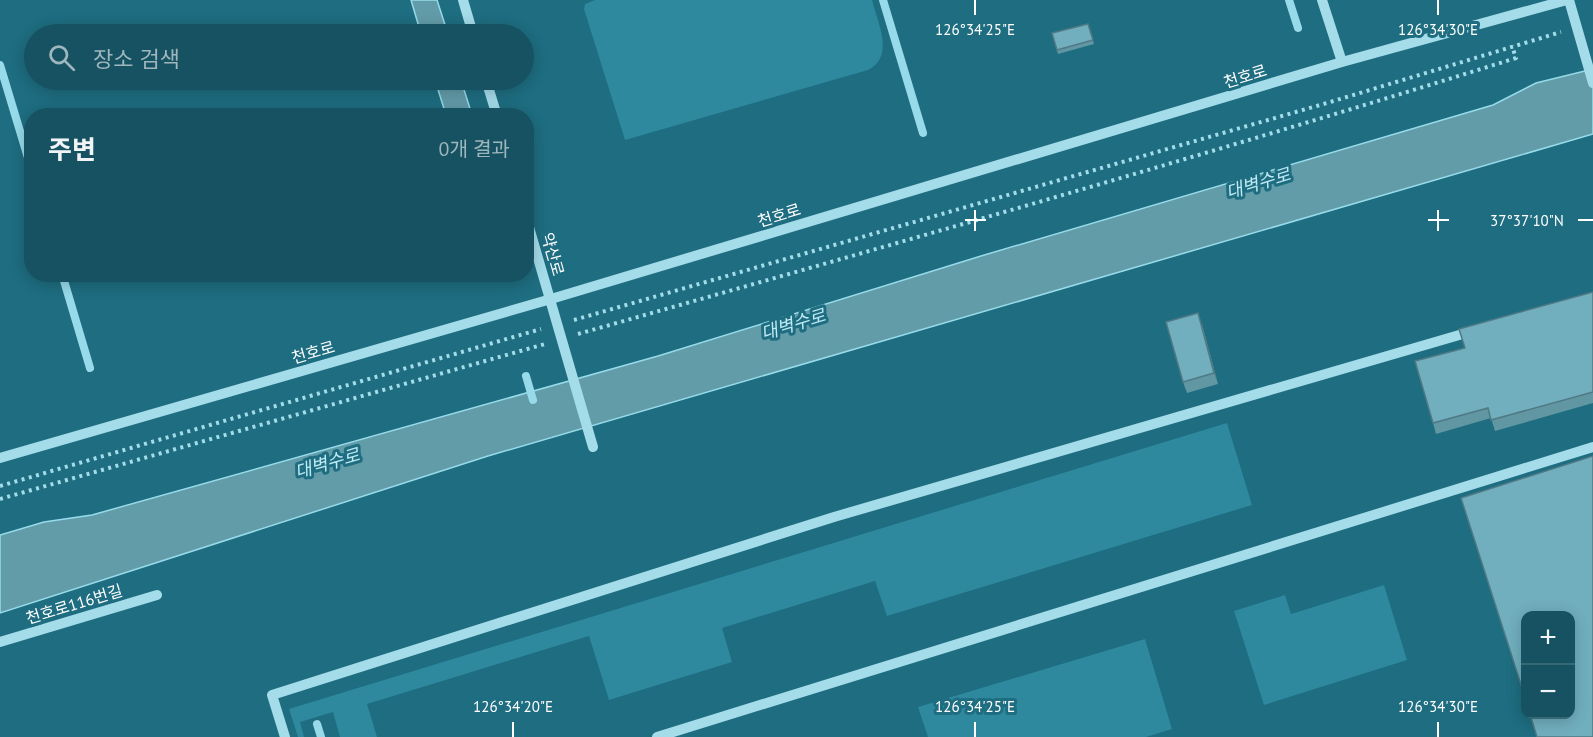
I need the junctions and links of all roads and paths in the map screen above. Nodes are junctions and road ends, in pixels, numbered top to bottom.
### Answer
1 (463, 0) edge
2 (1322, 0) edge
3 (1568, 0) edge
4 (470, 24) edge
5 (1577, 27) junction
6 (1512, 46) junction
7 (1342, 62) junction
8 (1593, 83) edge
9 (489, 90) edge
10 (495, 108) edge
11 (534, 243) edge
12 (551, 299) junction
13 (557, 325) junction
14 (1490, 326) edge
15 (562, 343) junction
16 (593, 447) dead end
17 (1593, 447) edge
18 (0, 458) edge
19 (0, 486) edge
20 (0, 499) edge
21 (157, 595) dead end
22 (0, 642) edge
23 (285, 737) edge
24 (657, 737) edge

1 - 4 street
2 - 7 street
3 - 5 street
3 - 7 street, 천호로
5 - 6 path
5 - 8 street
6 - 13 path
6 - 15 path
7 - 12 street, 천호로
9 - 10 street
11 - 12 street, 약산로
12 - 13 street, 약산로
12 - 18 street, 천호로
13 - 15 street, 약산로
13 - 19 path
14 - 23 street
15 - 16 street, 약산로
15 - 20 path
17 - 24 street
21 - 22 street, 천호로116번길

